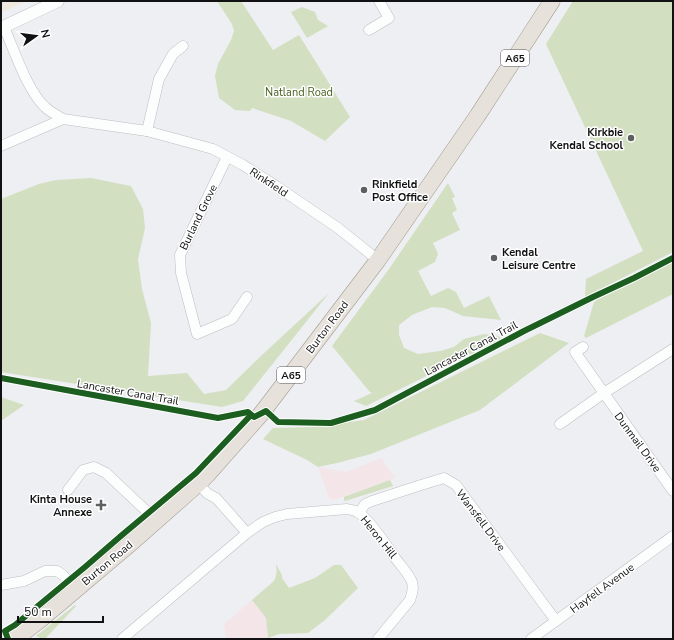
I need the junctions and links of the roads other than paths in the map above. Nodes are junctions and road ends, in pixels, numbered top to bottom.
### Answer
1 (58, 1) edge
2 (379, 1) edge
3 (552, 1) edge
4 (2, 28) edge
5 (369, 30) dead end
6 (183, 46) dead end
7 (63, 119) junction
8 (147, 131) junction
9 (1, 146) edge
10 (227, 157) junction
11 (378, 260) junction
12 (246, 297) dead end
13 (583, 347) dead end
14 (673, 349) edge
15 (604, 393) junction
16 (560, 424) dead end
17 (198, 484) junction
18 (68, 490) dead end
19 (673, 491) edge
20 (359, 513) junction
21 (157, 521) junction
22 (247, 534) junction
23 (673, 536) edge
24 (1, 585) edge
25 (76, 590) junction
26 (556, 621) junction
27 (15, 639) edge
28 (122, 639) edge
29 (378, 639) edge
30 (531, 639) edge

1 - 4 street
2 - 5 street
3 - 11 main road, Burton Road / A65
4 - 7 street, Rinkfield
6 - 8 street
7 - 8 street, Rinkfield
7 - 9 street
8 - 10 street, Rinkfield
10 - 11 street, Rinkfield
10 - 12 street, Burland Grove
11 - 17 main road, Burton Road / A65
13 - 15 street, Dunmail Drive
14 - 15 street
15 - 16 street
15 - 19 street, Dunmail Drive
17 - 21 main road, Burton Road / A65
17 - 22 street
18 - 21 street
20 - 22 street, Heron Hill
20 - 26 street, Wansfell Drive
20 - 29 street, Heron Hill
21 - 25 main road, Burton Road / A65
22 - 28 street, Heron Hill
23 - 26 street, Hayfell Avenue
24 - 25 street
25 - 27 main road, Burton Road / A65
26 - 30 street, Hayfell Avenue

